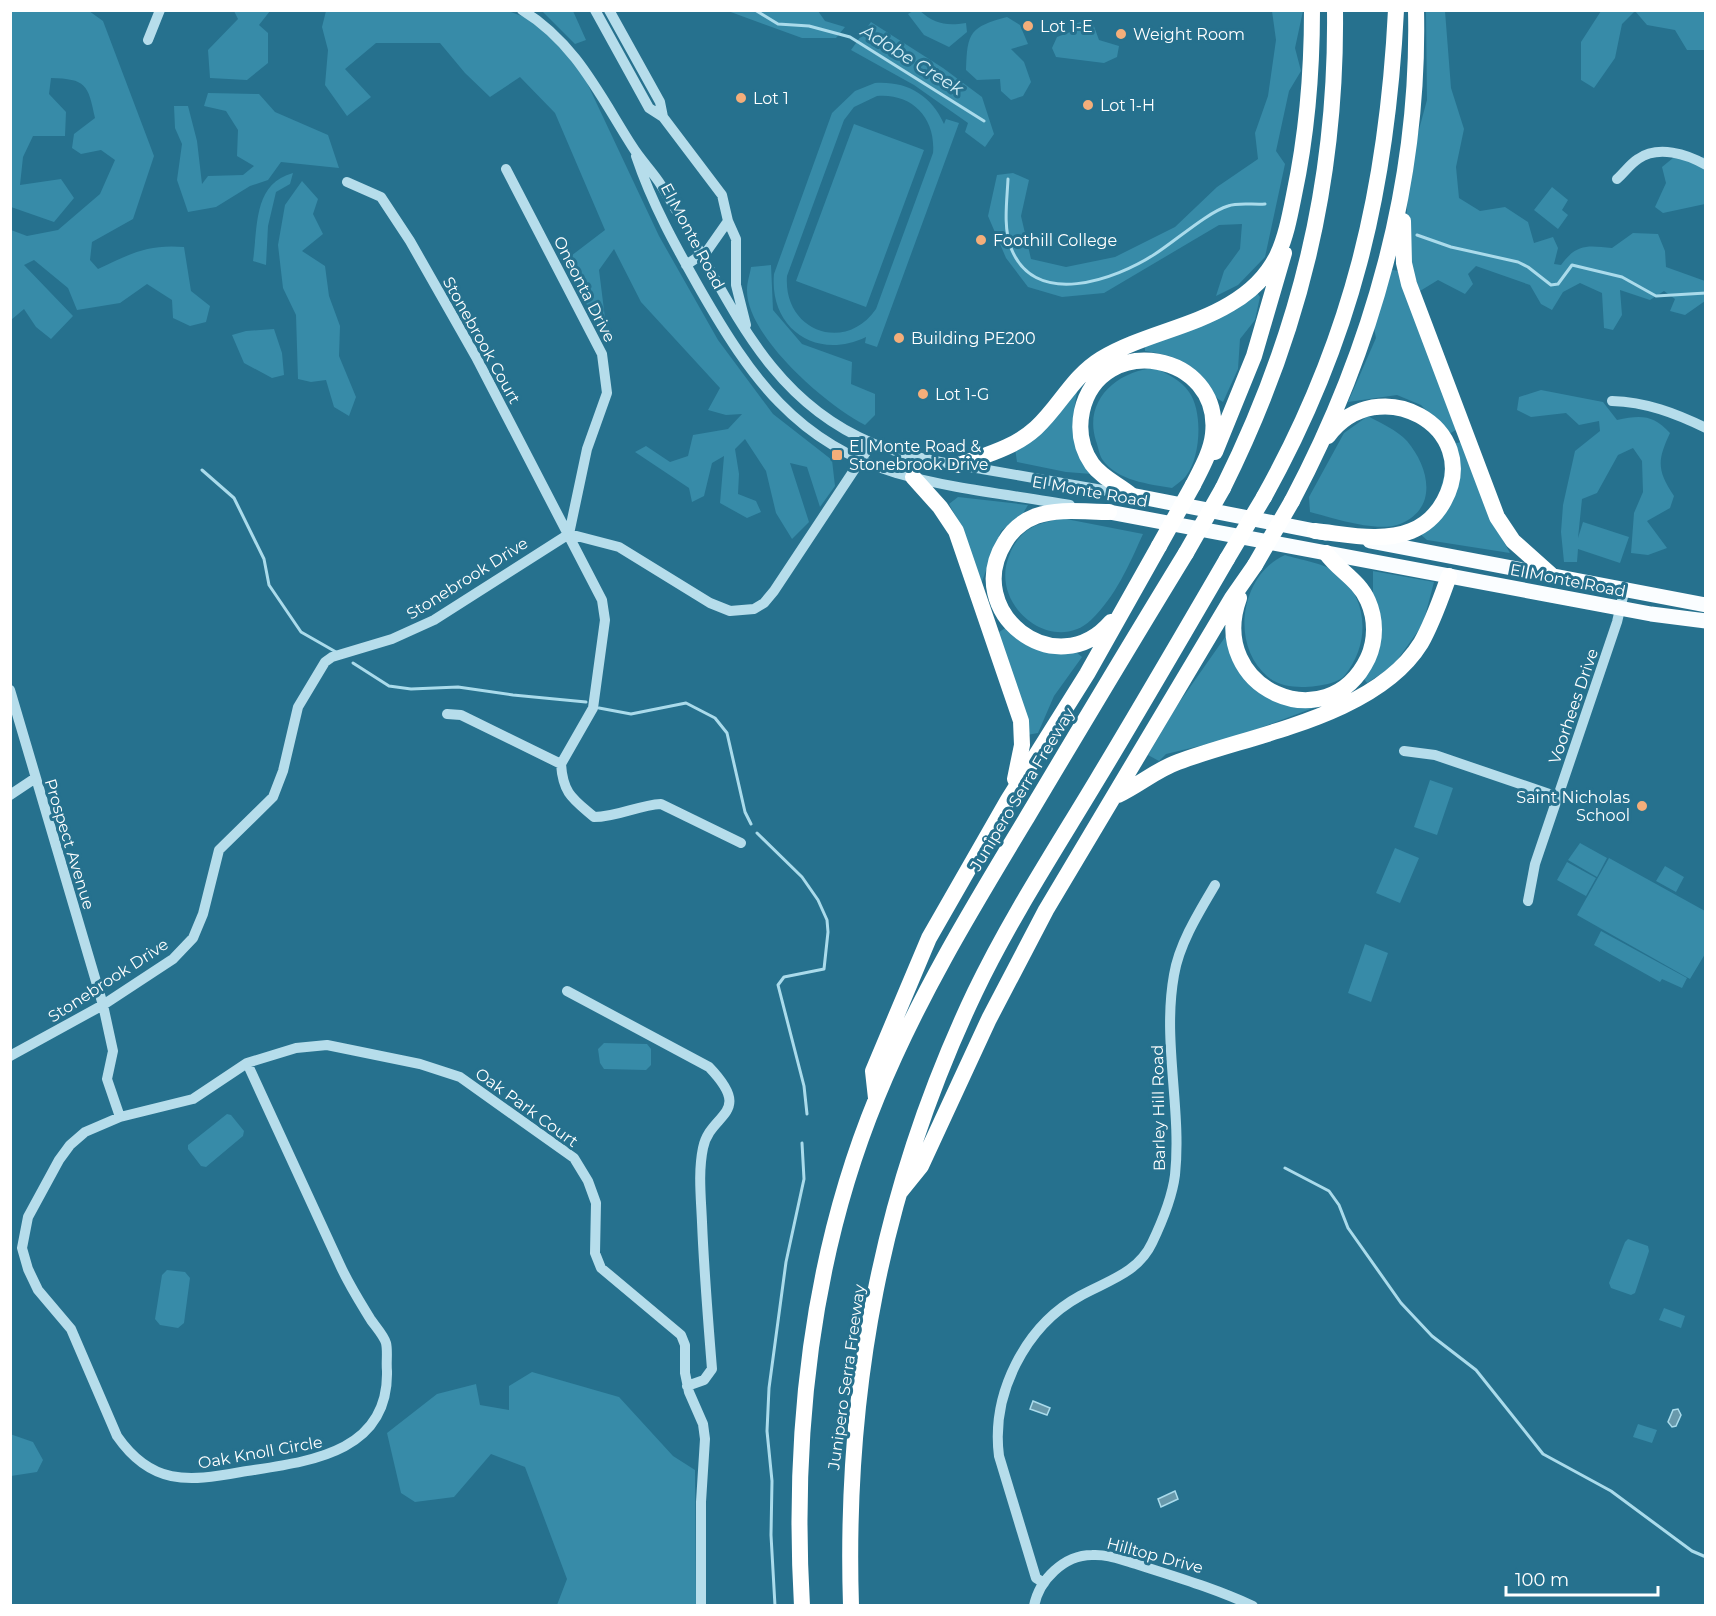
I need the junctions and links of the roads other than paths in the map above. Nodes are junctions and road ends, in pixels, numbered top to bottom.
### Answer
1 (160, 10) edge
2 (522, 10) edge
3 (595, 10) edge
4 (609, 10) edge
5 (1312, 10) edge
6 (1335, 10) edge
7 (1396, 10) edge
8 (1416, 10) edge
9 (148, 40) dead end
10 (663, 117) junction
11 (632, 147) junction
12 (1410, 149) junction
13 (1706, 165) edge
14 (506, 169) dead end
15 (1617, 179) dead end
16 (347, 182) dead end
17 (728, 221) junction
18 (1288, 224) junction
19 (702, 255) junction
20 (686, 265) junction
21 (765, 360) junction
22 (1612, 401) dead end
23 (1706, 428) edge
24 (872, 443) junction
25 (1321, 447) junction
26 (862, 459) junction
27 (959, 465) junction
28 (913, 477) junction
29 (1193, 485) junction
30 (1131, 495) junction
31 (1109, 512) junction
32 (1315, 531) junction
33 (569, 534) junction
34 (1326, 554) junction
35 (1255, 565) junction
36 (1550, 574) junction
37 (1449, 576) junction
38 (1139, 582) junction
39 (1625, 588) junction
40 (1706, 605) edge
41 (1621, 608) junction
42 (1706, 621) edge
43 (10, 690) edge
44 (447, 714) dead end
45 (1404, 752) dead end
46 (561, 764) junction
47 (34, 779) junction
48 (10, 795) edge
49 (1114, 796) junction
50 (1558, 796) junction
51 (1008, 800) junction
52 (741, 843) dead end
53 (1215, 885) dead end
54 (1528, 901) dead end
55 (567, 991) dead end
56 (103, 1005) junction
57 (10, 1056) edge
58 (247, 1063) junction
59 (876, 1099) junction
60 (120, 1117) junction
61 (896, 1198) junction
62 (687, 1386) junction
63 (1044, 1582) junction
64 (701, 1605) edge
65 (802, 1605) edge
66 (851, 1605) edge
67 (1034, 1605) edge
68 (1253, 1605) edge

1 - 9 street
2 - 11 street, El Monte Road
3 - 10 street
4 - 10 street
5 - 18 highway
6 - 59 highway, Junipero Serra Freeway, bridge
7 - 61 highway, Junipero Serra Freeway, bridge
8 - 12 highway
10 - 17 street
11 - 19 street, El Monte Road
11 - 20 street, El Monte Road
12 - 25 highway
12 - 36 highway
13 - 15 street
14 - 33 street, Oneonta Drive
16 - 33 street, Stonebrook Court
17 - 19 street
17 - 21 street
18 - 27 highway
18 - 29 highway
19 - 20 street
19 - 21 street, El Monte Road
20 - 26 street, El Monte Road
21 - 24 street, El Monte Road
22 - 23 street
24 - 26 street
24 - 27 street, El Monte Road
25 - 32 highway
25 - 35 highway, bridge
26 - 28 street, El Monte Road
26 - 33 street
27 - 30 street, El Monte Road
28 - 31 street, El Monte Road
28 - 51 highway
29 - 30 highway
29 - 38 highway, bridge
30 - 32 main road, El Monte Road
31 - 34 main road, El Monte Road
31 - 38 highway
32 - 36 main road, El Monte Road
33 - 46 street, Stonebrook Court
33 - 56 street, Stonebrook Drive
34 - 35 highway
34 - 37 main road, El Monte Road
35 - 49 highway
36 - 39 main road, El Monte Road
37 - 41 main road, El Monte Road
37 - 49 highway
38 - 51 highway
39 - 40 main road, El Monte Road
39 - 41 street, Voorhees Drive
41 - 42 main road, El Monte Road
41 - 50 street, Voorhees Drive
43 - 47 street, Prospect Avenue
44 - 46 street
45 - 50 street
46 - 52 street
47 - 48 street
47 - 56 street, Prospect Avenue
49 - 61 highway
50 - 54 street, Voorhees Drive
51 - 59 highway
53 - 63 street, Barley Hill Road
55 - 62 street
56 - 57 street, Stonebrook Drive
56 - 60 street
58 - 60 street, Oak Knoll Circle
58 - 60 street, Oak Knoll Circle
58 - 62 street, Oak Park Court
59 - 65 highway, Junipero Serra Freeway
61 - 66 highway, Junipero Serra Freeway
62 - 64 street
63 - 67 street, Hilltop Drive
63 - 68 street, Hilltop Drive

